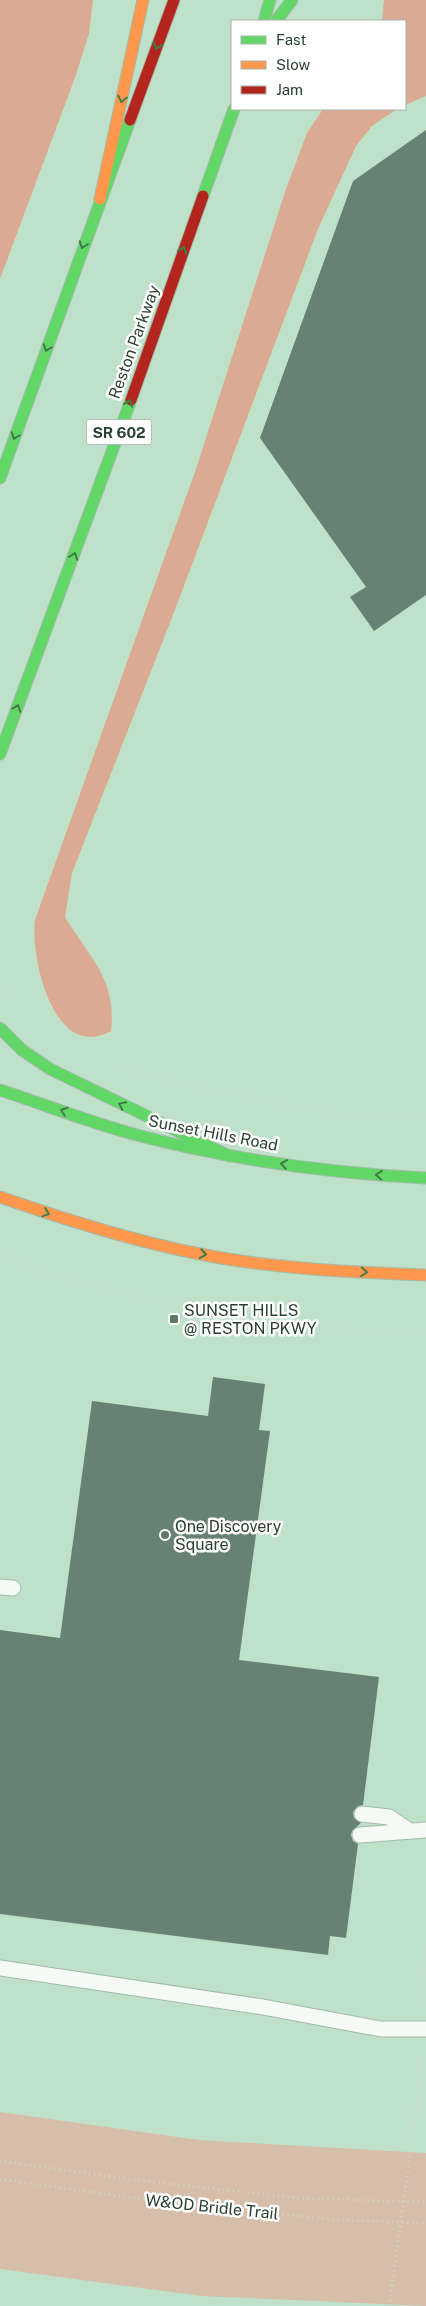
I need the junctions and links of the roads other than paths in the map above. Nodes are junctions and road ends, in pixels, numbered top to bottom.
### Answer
1 (143, 0) edge
2 (174, 0) edge
3 (270, 0) edge
4 (292, 0) edge
5 (264, 20) edge
6 (277, 20) edge
7 (234, 110) edge
8 (100, 200) junction
9 (0, 478) edge
10 (0, 754) edge
11 (0, 1028) edge
12 (0, 1090) edge
13 (229, 1156) junction
14 (426, 1178) edge
15 (0, 1197) edge
16 (426, 1275) edge
17 (362, 1814) dead end
18 (426, 1830) edge
19 (410, 1831) junction
20 (360, 1835) dead end
21 (0, 1968) edge
22 (426, 2029) edge

1 -> 8 main road
2 -> 8 main road
3 - 5 main road
4 - 6 main road
10 -> 7 main road, Reston Parkway / SR 602
8 -> 9 main road
13 -> 11 main road
13 -> 12 main road, Sunset Hills Road
14 -> 13 main road, Sunset Hills Road
15 -> 16 main road
17 - 19 lane
18 - 19 lane
19 - 20 lane
21 - 22 lane

